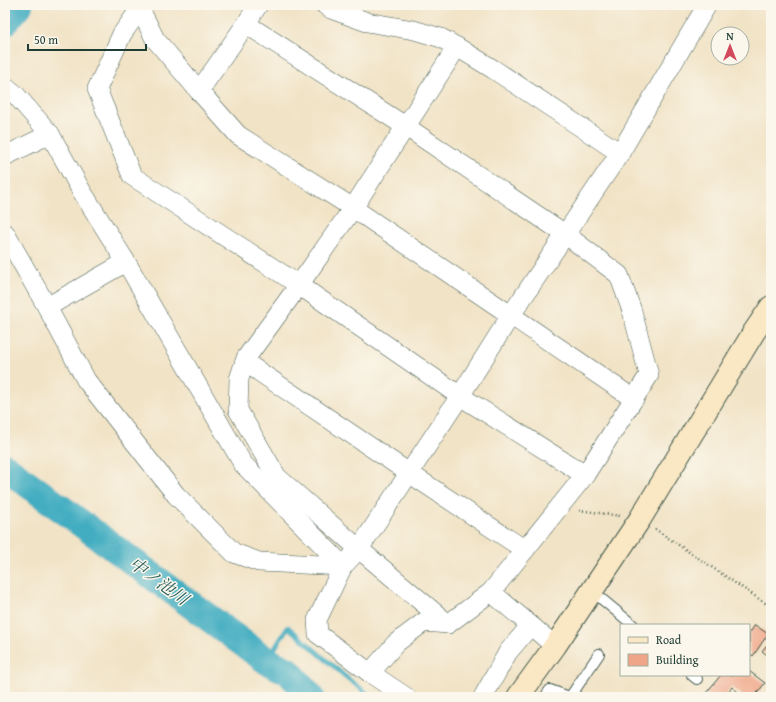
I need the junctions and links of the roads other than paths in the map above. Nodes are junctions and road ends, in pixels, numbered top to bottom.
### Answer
1 (258, 5) edge
2 (325, 5) edge
3 (707, 5) edge
4 (141, 7) edge
5 (246, 24) junction
6 (457, 47) junction
7 (10, 90) edge
8 (198, 91) junction
9 (405, 126) junction
10 (50, 134) junction
11 (620, 153) junction
12 (5, 156) edge
13 (353, 208) junction
14 (5, 233) edge
15 (565, 234) junction
16 (126, 262) junction
17 (299, 285) junction
18 (771, 306) edge
19 (48, 307) junction
20 (511, 315) junction
21 (245, 362) junction
22 (460, 396) junction
23 (634, 398) junction
24 (409, 473) junction
25 (585, 475) junction
26 (359, 549) junction
27 (525, 550) junction
28 (343, 566) junction
29 (592, 591) junction
30 (491, 592) junction
31 (448, 624) junction
32 (631, 624) edge
33 (530, 626) junction
34 (555, 646) junction
35 (599, 654) dead end
36 (370, 673) junction
37 (406, 697) edge
38 (483, 697) edge
39 (518, 697) edge
40 (545, 697) edge
41 (569, 697) edge

1 - 5 street
2 - 6 street
3 - 11 street
4 - 8 street
4 - 17 street
5 - 8 street
5 - 9 street
6 - 9 street
6 - 11 street
7 - 10 street
8 - 13 street
9 - 13 street
9 - 15 street
10 - 12 street
10 - 16 street
11 - 15 street
13 - 17 street
13 - 20 street
14 - 19 street
15 - 20 street
15 - 23 street
16 - 19 street
16 - 28 street
17 - 21 street
17 - 22 street
18 - 29 street
19 - 28 street
20 - 22 street
20 - 23 street
21 - 24 street
21 - 26 street
22 - 24 street
22 - 25 street
23 - 25 street
24 - 26 street
24 - 27 street
25 - 27 street
26 - 28 street
26 - 31 street
27 - 30 street
28 - 36 street
29 - 32 lane
29 - 34 street
30 - 31 street
30 - 33 street
31 - 36 street
33 - 34 street
33 - 38 street
34 - 39 street
35 - 41 lane
36 - 37 street
40 - 41 lane

